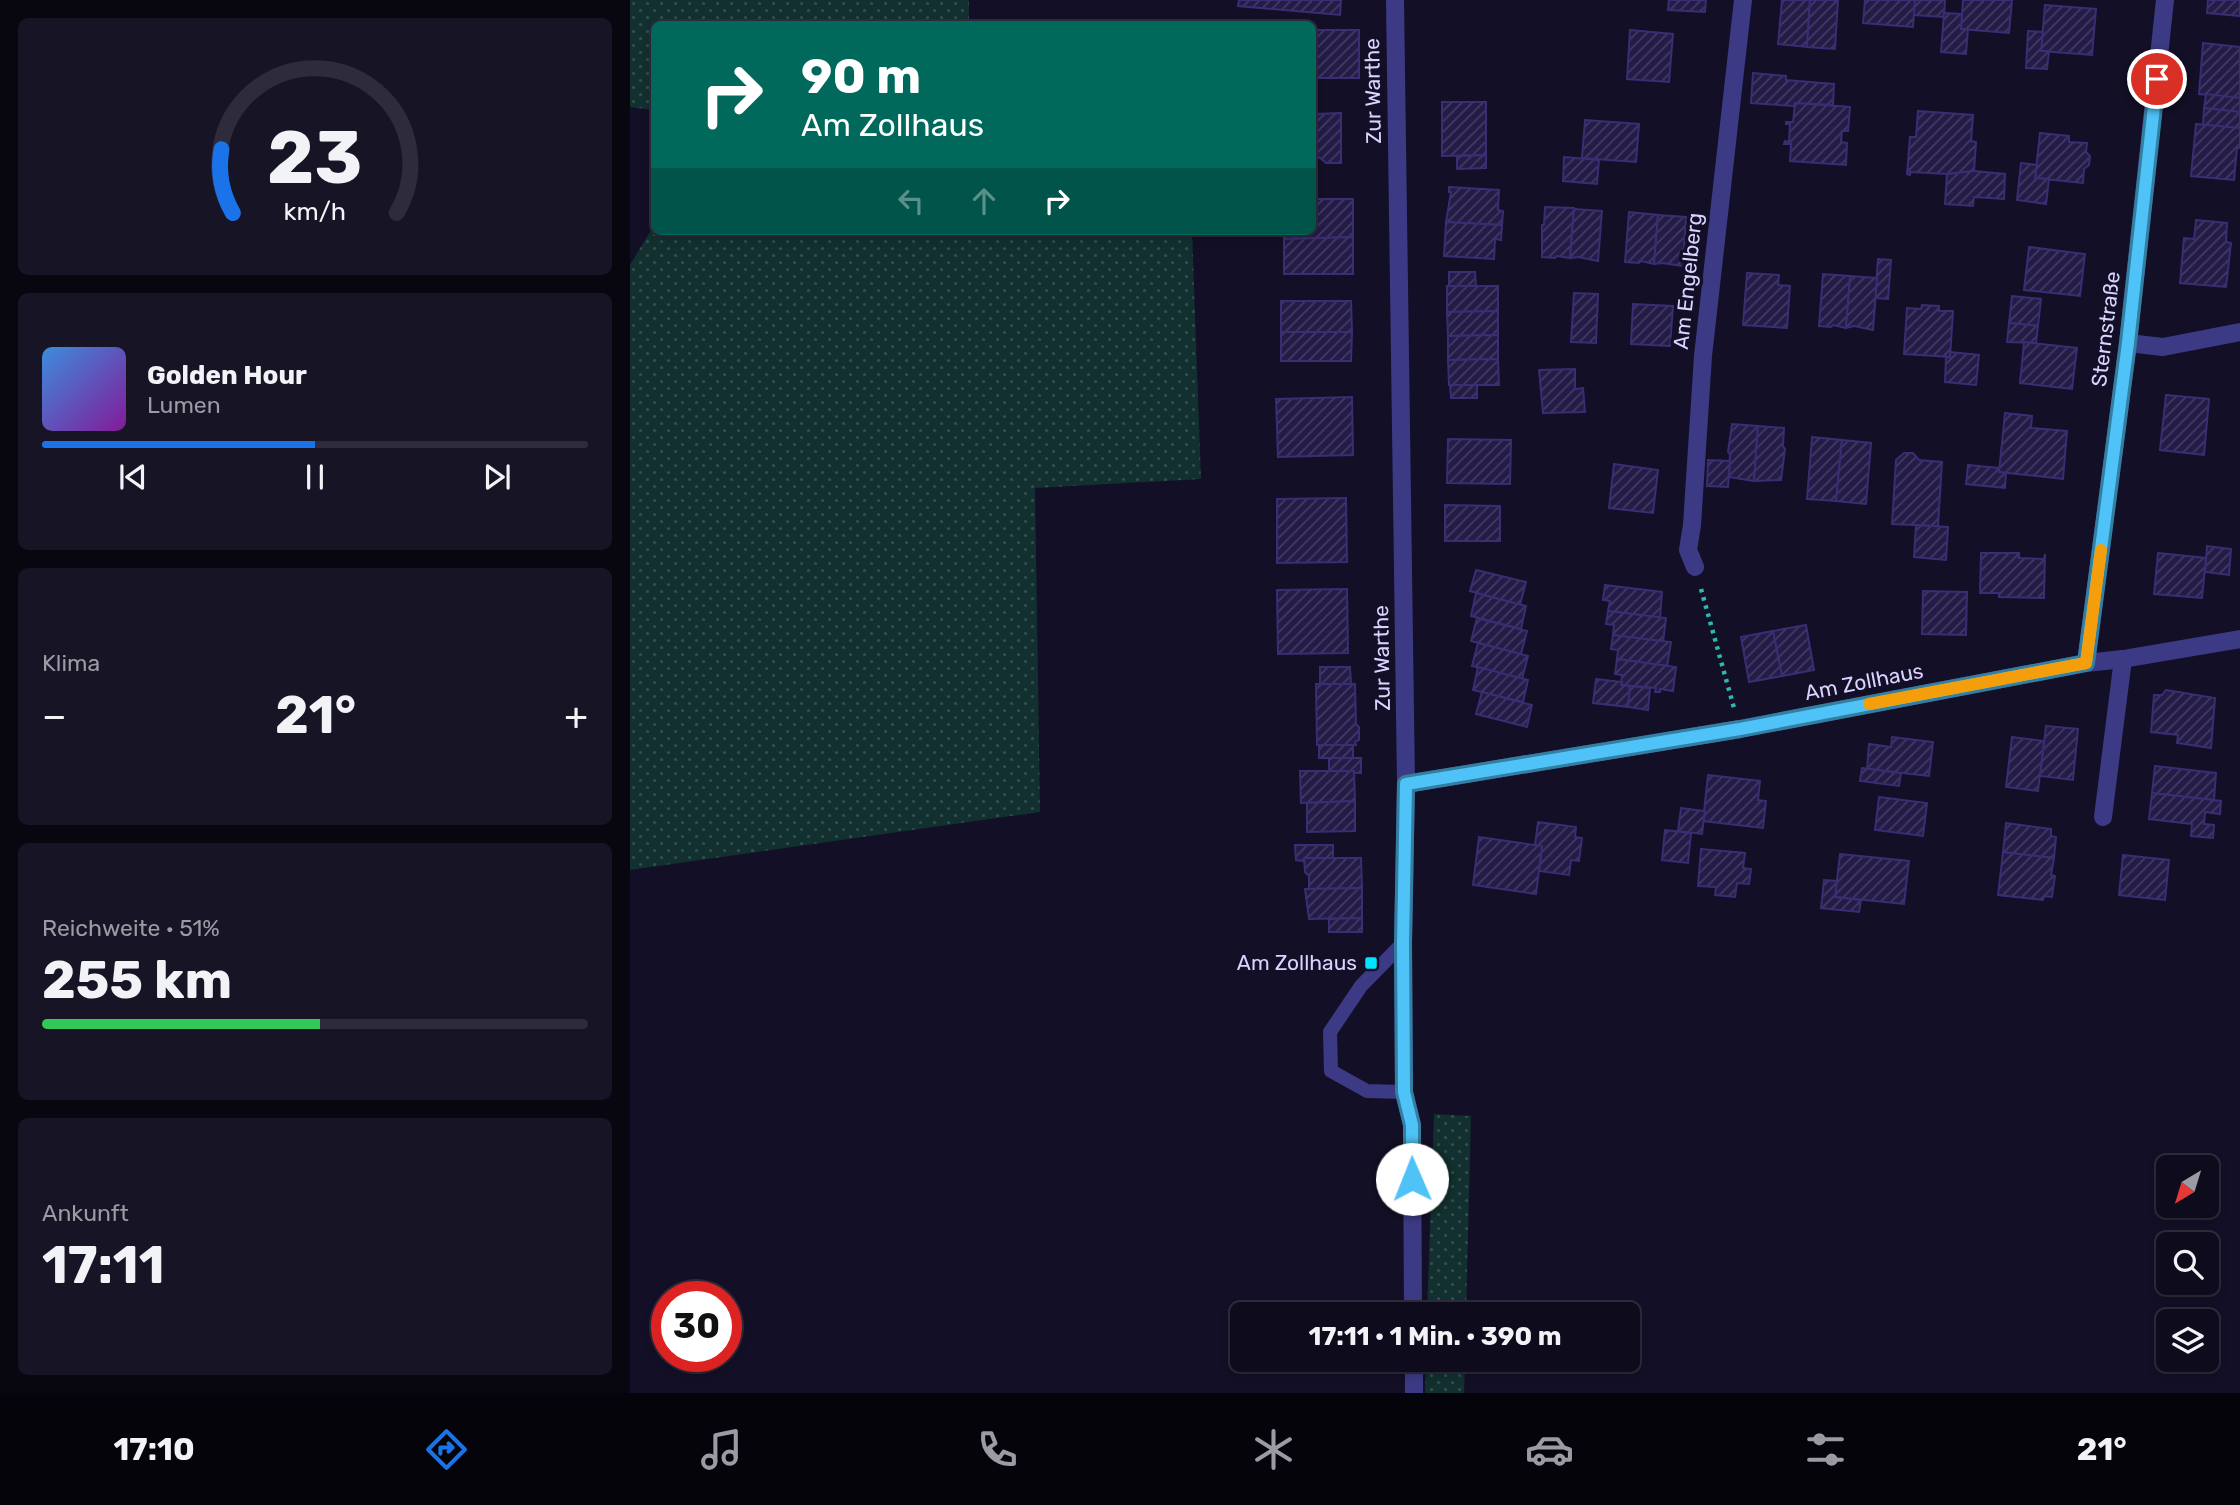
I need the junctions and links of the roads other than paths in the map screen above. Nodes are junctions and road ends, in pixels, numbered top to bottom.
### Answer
1 (1395, 0) edge
2 (1743, 0) edge
3 (2165, 0) edge
4 (2240, 332) edge
5 (2128, 343) junction
6 (1695, 567) road end
7 (2240, 639) edge
8 (2123, 659) junction
9 (2086, 663) junction
10 (1406, 784) junction
11 (2104, 817) dead end
12 (1403, 943) junction
13 (1404, 1092) junction
14 (1413, 1302) edge
15 (1414, 1372) edge
16 (1414, 1393) edge

1 - 10 street, Zur Warthe
2 - 6 street, Am Engelberg
3 - 5 street, Sternstraße
4 - 5 street
5 - 9 street, Sternstraße
7 - 8 street, Am Zollhaus
8 - 9 street, Am Zollhaus
8 - 11 street
9 - 10 street, Am Zollhaus
10 - 12 street, Zur Warthe
12 - 13 street, Zur Warthe
12 - 13 lane
13 - 14 street, Zur Warthe
15 - 16 street

